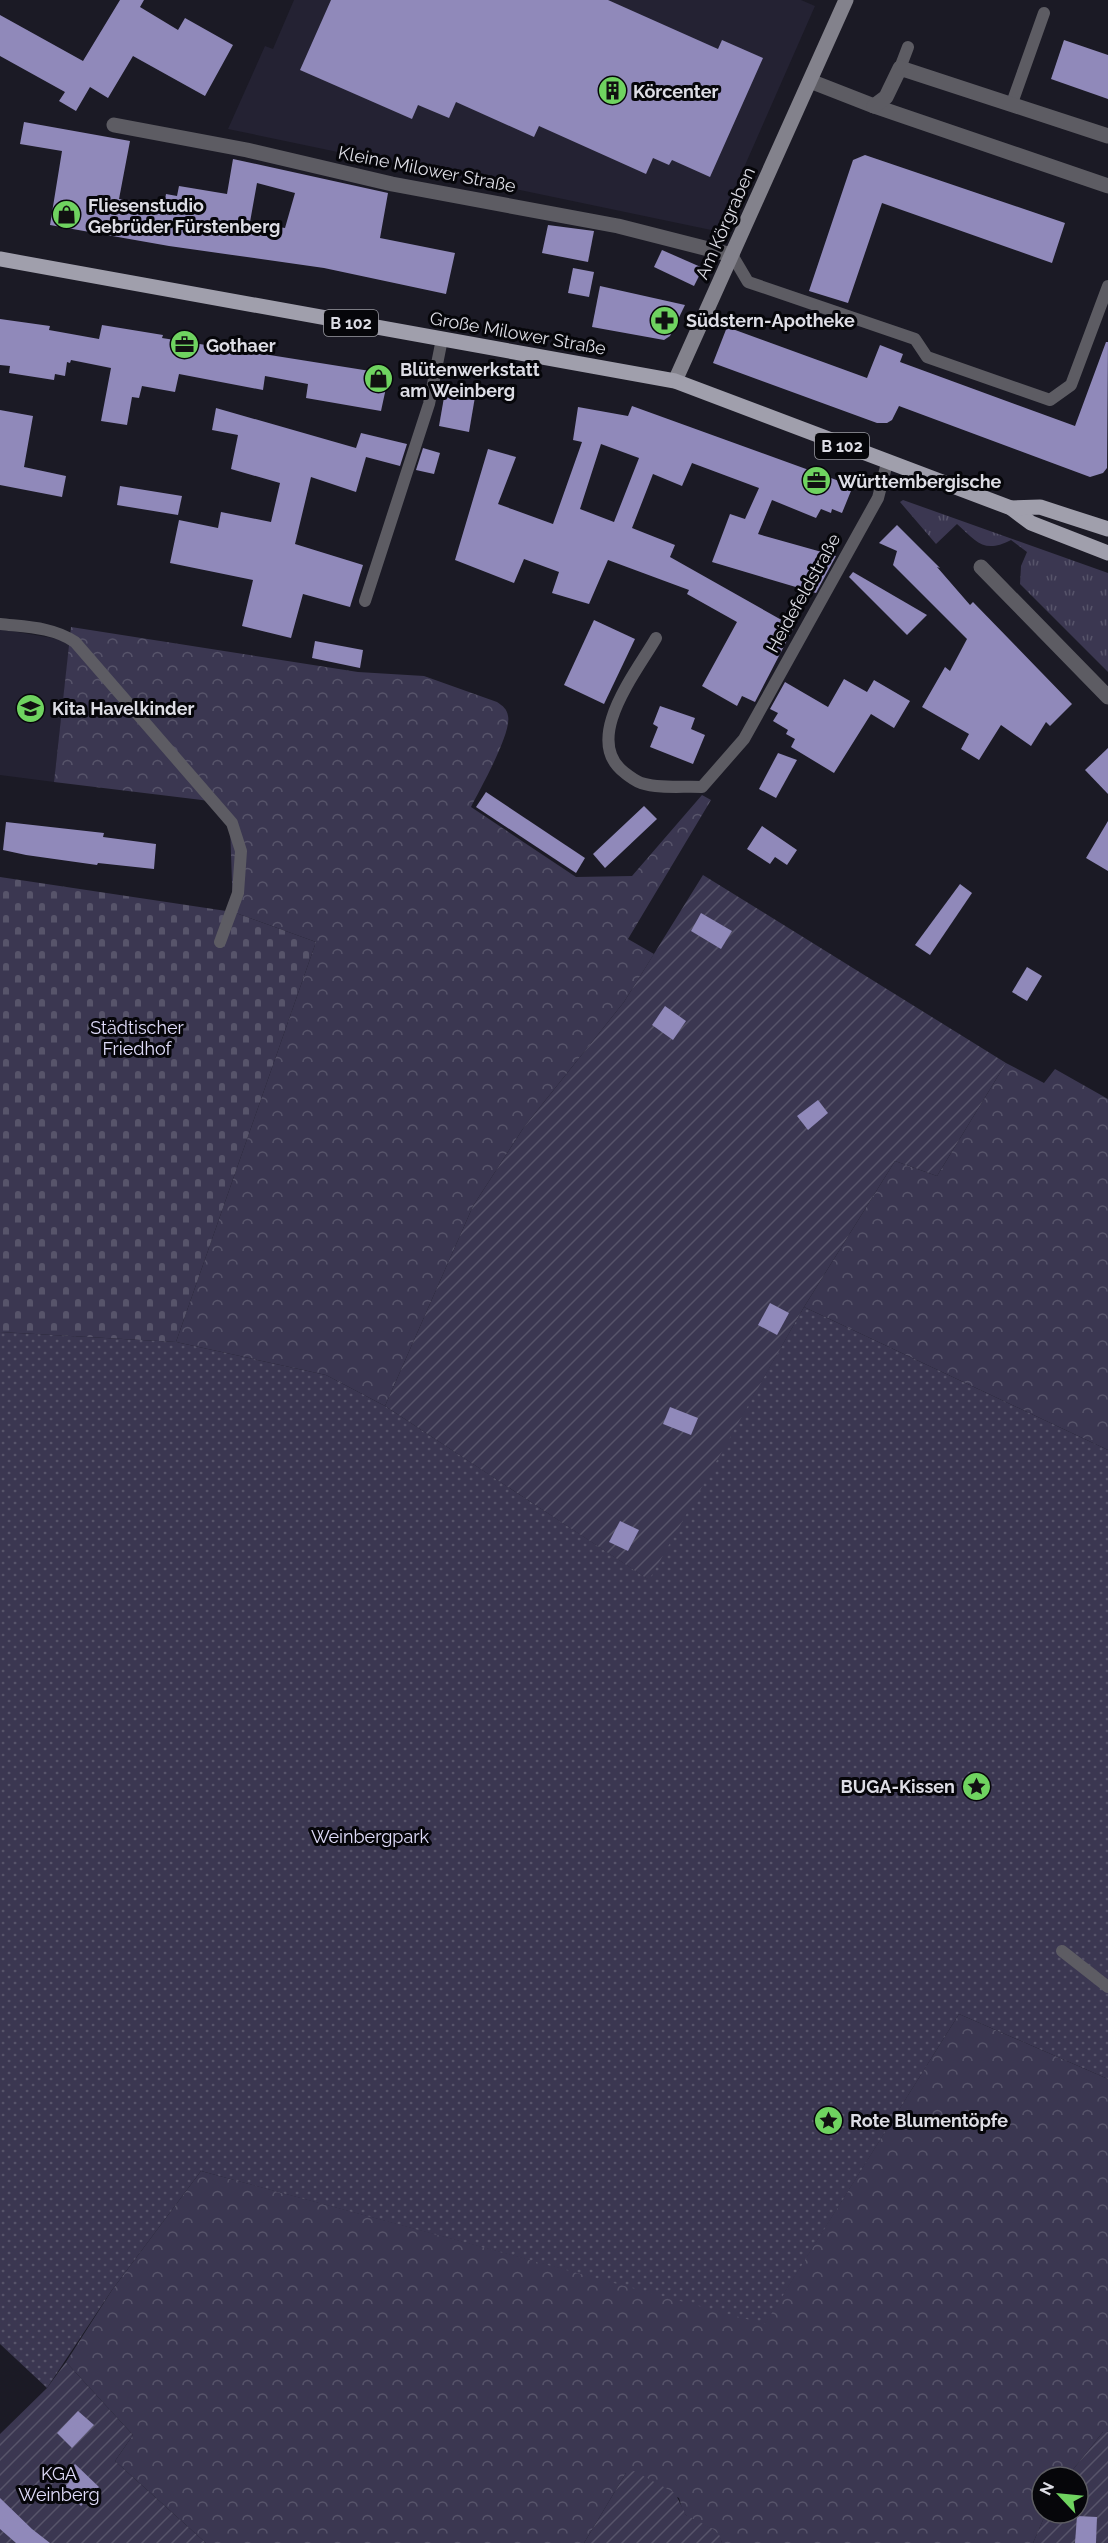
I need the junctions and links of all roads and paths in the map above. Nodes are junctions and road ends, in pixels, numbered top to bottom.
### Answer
1 (846, 0) edge
2 (1044, 14) dead end
3 (908, 47) dead end
4 (900, 68) junction
5 (810, 81) junction
6 (1012, 103) junction
7 (874, 106) junction
8 (114, 125) dead end
9 (1108, 136) edge
10 (1108, 186) edge
11 (732, 255) junction
12 (0, 259) edge
13 (1108, 286) edge
14 (442, 339) junction
15 (675, 381) junction
16 (887, 463) junction
17 (1011, 508) junction
18 (1108, 529) edge
19 (1108, 553) edge
20 (981, 567) dead end
21 (365, 601) dead end
22 (0, 624) edge
23 (656, 638) dead end
24 (1108, 698) edge
25 (220, 942) dead end
26 (1062, 1951) dead end
27 (1108, 1987) edge

1 - 5 street, Am Körgraben
2 - 6 lane
3 - 4 lane
4 - 6 street
4 - 7 street
5 - 7 street
5 - 11 street, Am Körgraben
6 - 9 street
7 - 10 street
8 - 11 street, Kleine Milower Straße
11 - 13 lane
11 - 15 street, Am Körgraben
12 - 14 main road, Große Milower Straße / B 102
14 - 15 main road, Große Milower Straße / B 102
14 - 21 lane
15 - 16 main road, Große Milower Straße / B 102
16 - 17 main road, Große Milower Straße / B 102
16 - 23 lane, Heidefeldstraße
17 - 18 main road, Große Milower Straße / B 102
17 - 19 main road, Große Milower Straße / B 102
20 - 24 street
22 - 25 lane
26 - 27 lane

